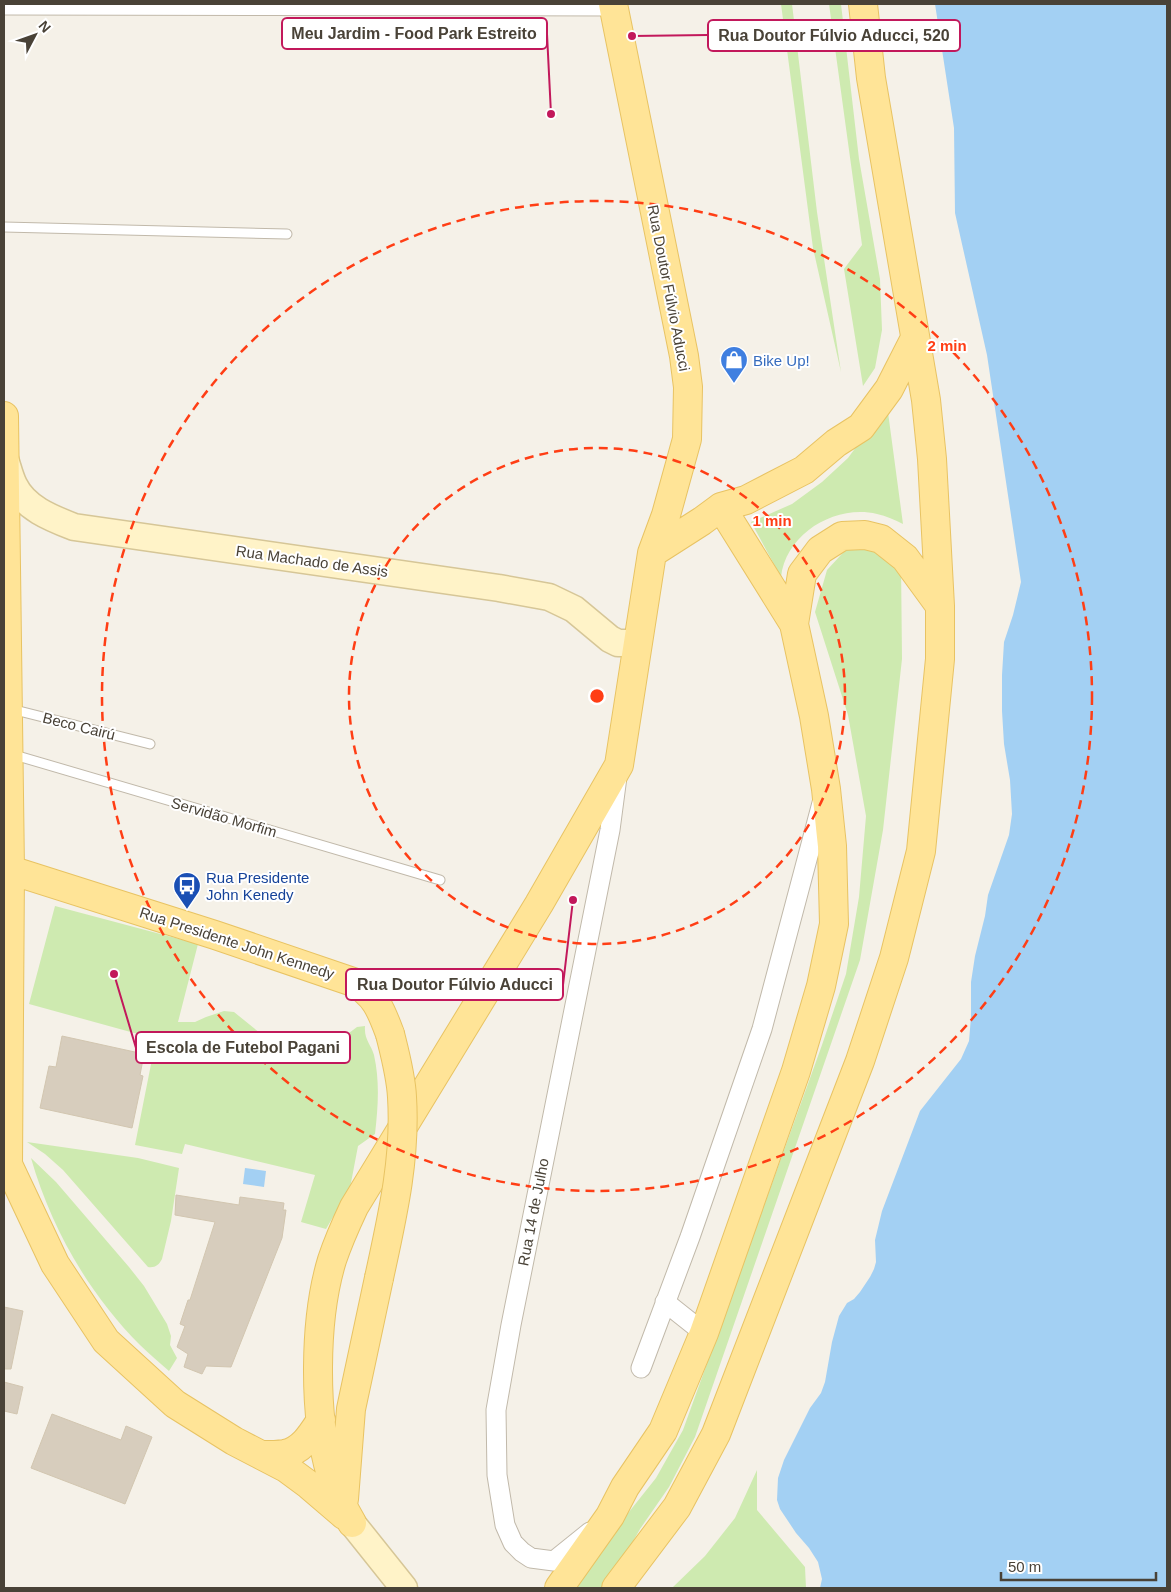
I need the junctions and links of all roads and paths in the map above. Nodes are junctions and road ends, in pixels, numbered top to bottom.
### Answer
1 (862, 4) edge
2 (613, 5) edge
3 (4, 6) edge
4 (4, 226) edge
5 (287, 234) dead end
6 (915, 338) junction
7 (4, 416) edge
8 (4, 458) edge
9 (721, 507) junction
10 (652, 553) junction
11 (940, 606) junction
12 (794, 624) junction
13 (638, 641) junction
14 (5, 650) edge
15 (6, 708) edge
16 (150, 744) dead end
17 (8, 753) junction
18 (619, 765) junction
19 (826, 789) junction
20 (6, 797) edge
21 (7, 869) edge
22 (440, 880) dead end
23 (6, 1161) edge
24 (665, 1302) junction
25 (704, 1333) junction
26 (641, 1368) dead end
27 (351, 1409) junction
28 (320, 1420) junction
29 (261, 1455) junction
30 (326, 1456) junction
31 (286, 1468) junction
32 (348, 1515) junction
33 (610, 1516) junction
34 (404, 1588) edge
35 (559, 1588) edge
36 (616, 1588) edge

1 - 6 main road
2 - 3 street
2 - 10 main road, Rua Doutor Fúlvio Aducci
4 - 5 lane
6 - 9 main road
6 - 11 main road
7 - 8 main road
8 - 13 street, Rua Machado de Assis
8 - 14 main road
9 - 10 main road
9 - 12 main road
10 - 13 main road, Rua Doutor Fúlvio Aducci
11 - 12 main road
11 - 36 main road
12 - 19 main road
13 - 18 main road, Rua Doutor Fúlvio Aducci
14 - 15 main road
15 - 16 lane, Beco Cairú
15 - 17 main road
17 - 20 main road
17 - 22 lane, Servidão Morfim
18 - 28 main road, Rua Doutor Fúlvio Aducci
18 - 33 street, Rua 14 de Julho
19 - 24 street
19 - 25 main road
20 - 21 main road
21 - 23 main road
21 - 27 main road, Rua Presidente John Kennedy, bridge
23 - 29 main road
24 - 25 street
24 - 26 street
25 - 33 main road
27 - 30 main road, Rua Presidente John Kennedy
27 - 32 main road, Rua Presidente John Kennedy
28 - 29 main road
28 - 30 main road, Rua Doutor Fúlvio Aducci
29 - 31 main road
30 - 31 main road
30 - 32 main road, Rua Doutor Fúlvio Aducci
31 - 32 main road
32 - 34 street
33 - 35 main road

